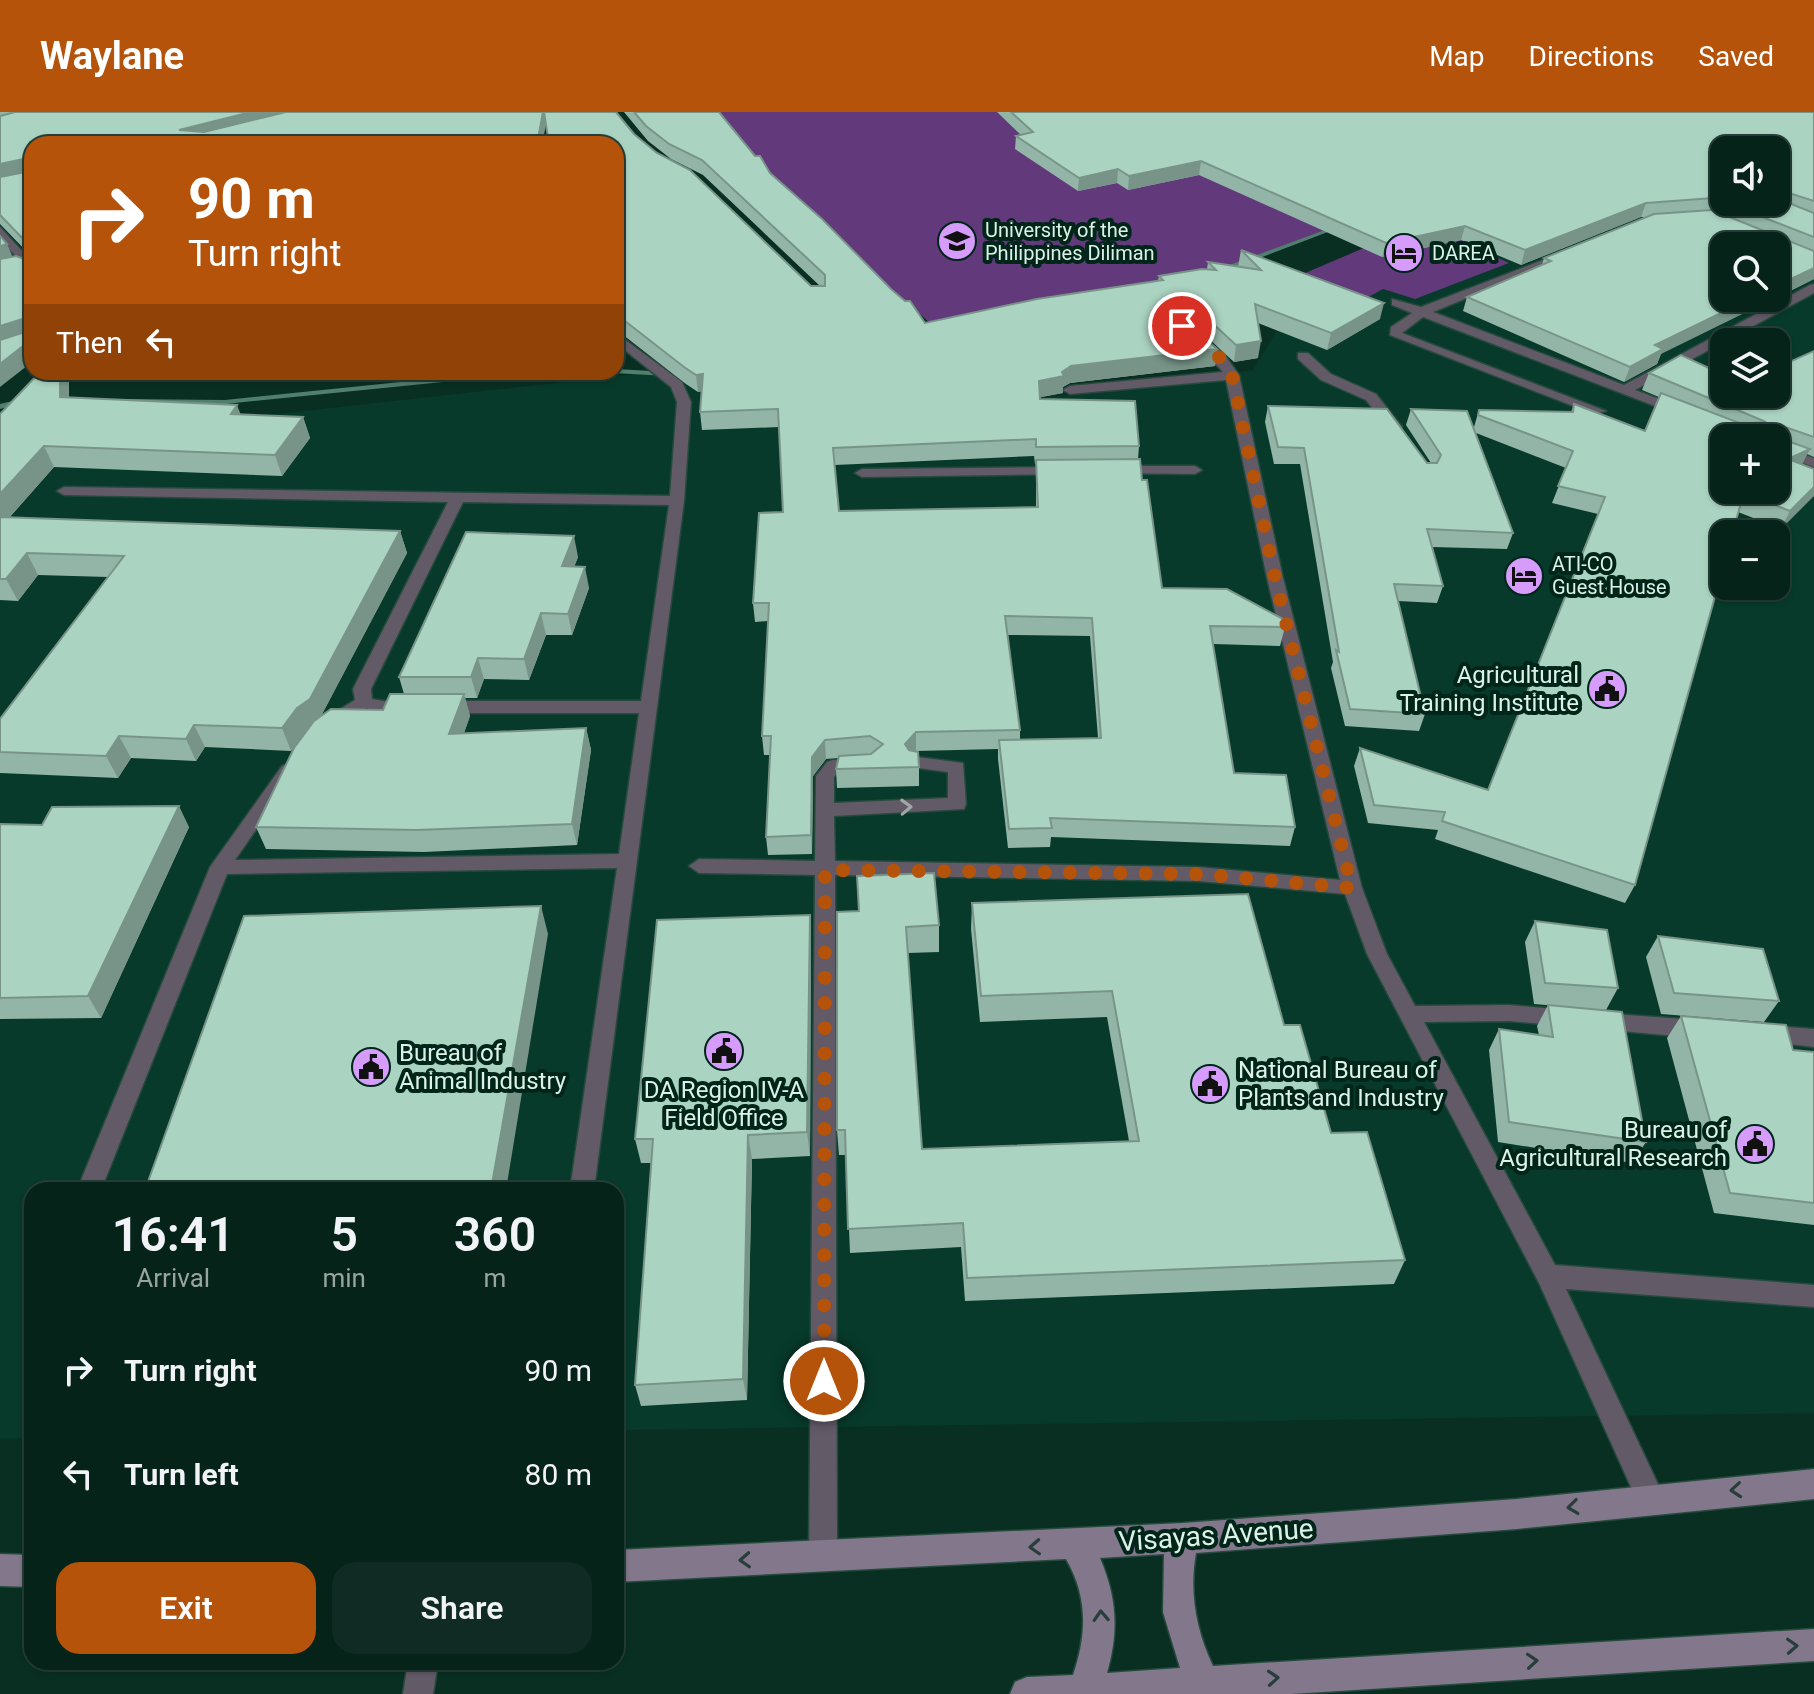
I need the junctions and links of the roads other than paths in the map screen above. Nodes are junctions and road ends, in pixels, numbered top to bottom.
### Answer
1 (0, 231) edge
2 (1575, 250) edge
3 (24, 266) edge
4 (1814, 288) edge
5 (1396, 302) dead end
6 (1421, 312) junction
7 (1182, 326) edge
8 (624, 343) edge
9 (624, 354) edge
10 (642, 355) junction
11 (1303, 356) dead end
12 (1232, 375) junction
13 (1070, 390) edge
14 (1623, 391) junction
15 (1599, 411) edge
16 (1693, 417) edge
17 (1402, 434) edge
18 (1790, 454) edge
19 (1814, 463) edge
20 (1102, 470) edge
21 (1195, 470) dead end
22 (1071, 471) edge
23 (862, 473) edge
24 (64, 491) dead end
25 (457, 499) junction
26 (677, 501) junction
27 (364, 702) junction
28 (649, 707) junction
29 (917, 763) edge
30 (871, 764) edge
31 (828, 810) junction
32 (626, 861) junction
33 (699, 866) dead end
34 (220, 867) junction
35 (825, 870) junction
36 (1352, 888) junction
37 (1408, 1014) junction
38 (1814, 1038) edge
39 (92, 1182) edge
40 (583, 1182) edge
41 (1548, 1276) junction
42 (1814, 1296) edge
43 (1814, 1484) edge
44 (1650, 1497) junction
45 (1183, 1538) junction
46 (1075, 1545) junction
47 (823, 1557) junction
48 (624, 1566) edge
49 (0, 1570) edge
50 (24, 1571) edge
51 (1814, 1645) edge
52 (422, 1670) edge
53 (1205, 1688) edge
54 (1084, 1690) junction
55 (418, 1694) edge
56 (1027, 1694) edge

1 - 3 street
2 - 6 lane
4 - 14 lane
5 - 6 lane
6 - 14 lane
6 - 15 lane
7 - 12 lane
8 - 10 lane
9 - 10 lane
10 - 26 lane
11 - 17 lane
12 - 13 lane
12 - 36 lane
14 - 16 lane
18 - 19 lane
20 - 21 lane
22 - 23 lane
24 - 25 lane
25 - 26 lane
25 - 27 lane
26 - 28 lane
27 - 28 lane
27 - 34 lane
28 - 32 lane
31 -> 29 lane
30 - 31 lane
31 - 35 lane
32 - 34 lane
32 - 40 lane
33 - 35 lane
34 - 39 lane
35 - 36 lane
35 - 47 lane
36 - 37 lane
37 - 38 lane
37 - 41 lane
41 - 42 lane
41 - 44 lane
43 -> 44 main road, Visayas Avenue
44 -> 45 main road, Visayas Avenue
45 - 46 main road, Visayas Avenue
45 - 53 main road
46 -> 47 main road, Visayas Avenue
54 -> 46 main road
47 -> 48 main road, Visayas Avenue
49 - 50 main road
53 -> 51 main road
52 - 55 lane
53 - 54 main road
54 - 56 main road

